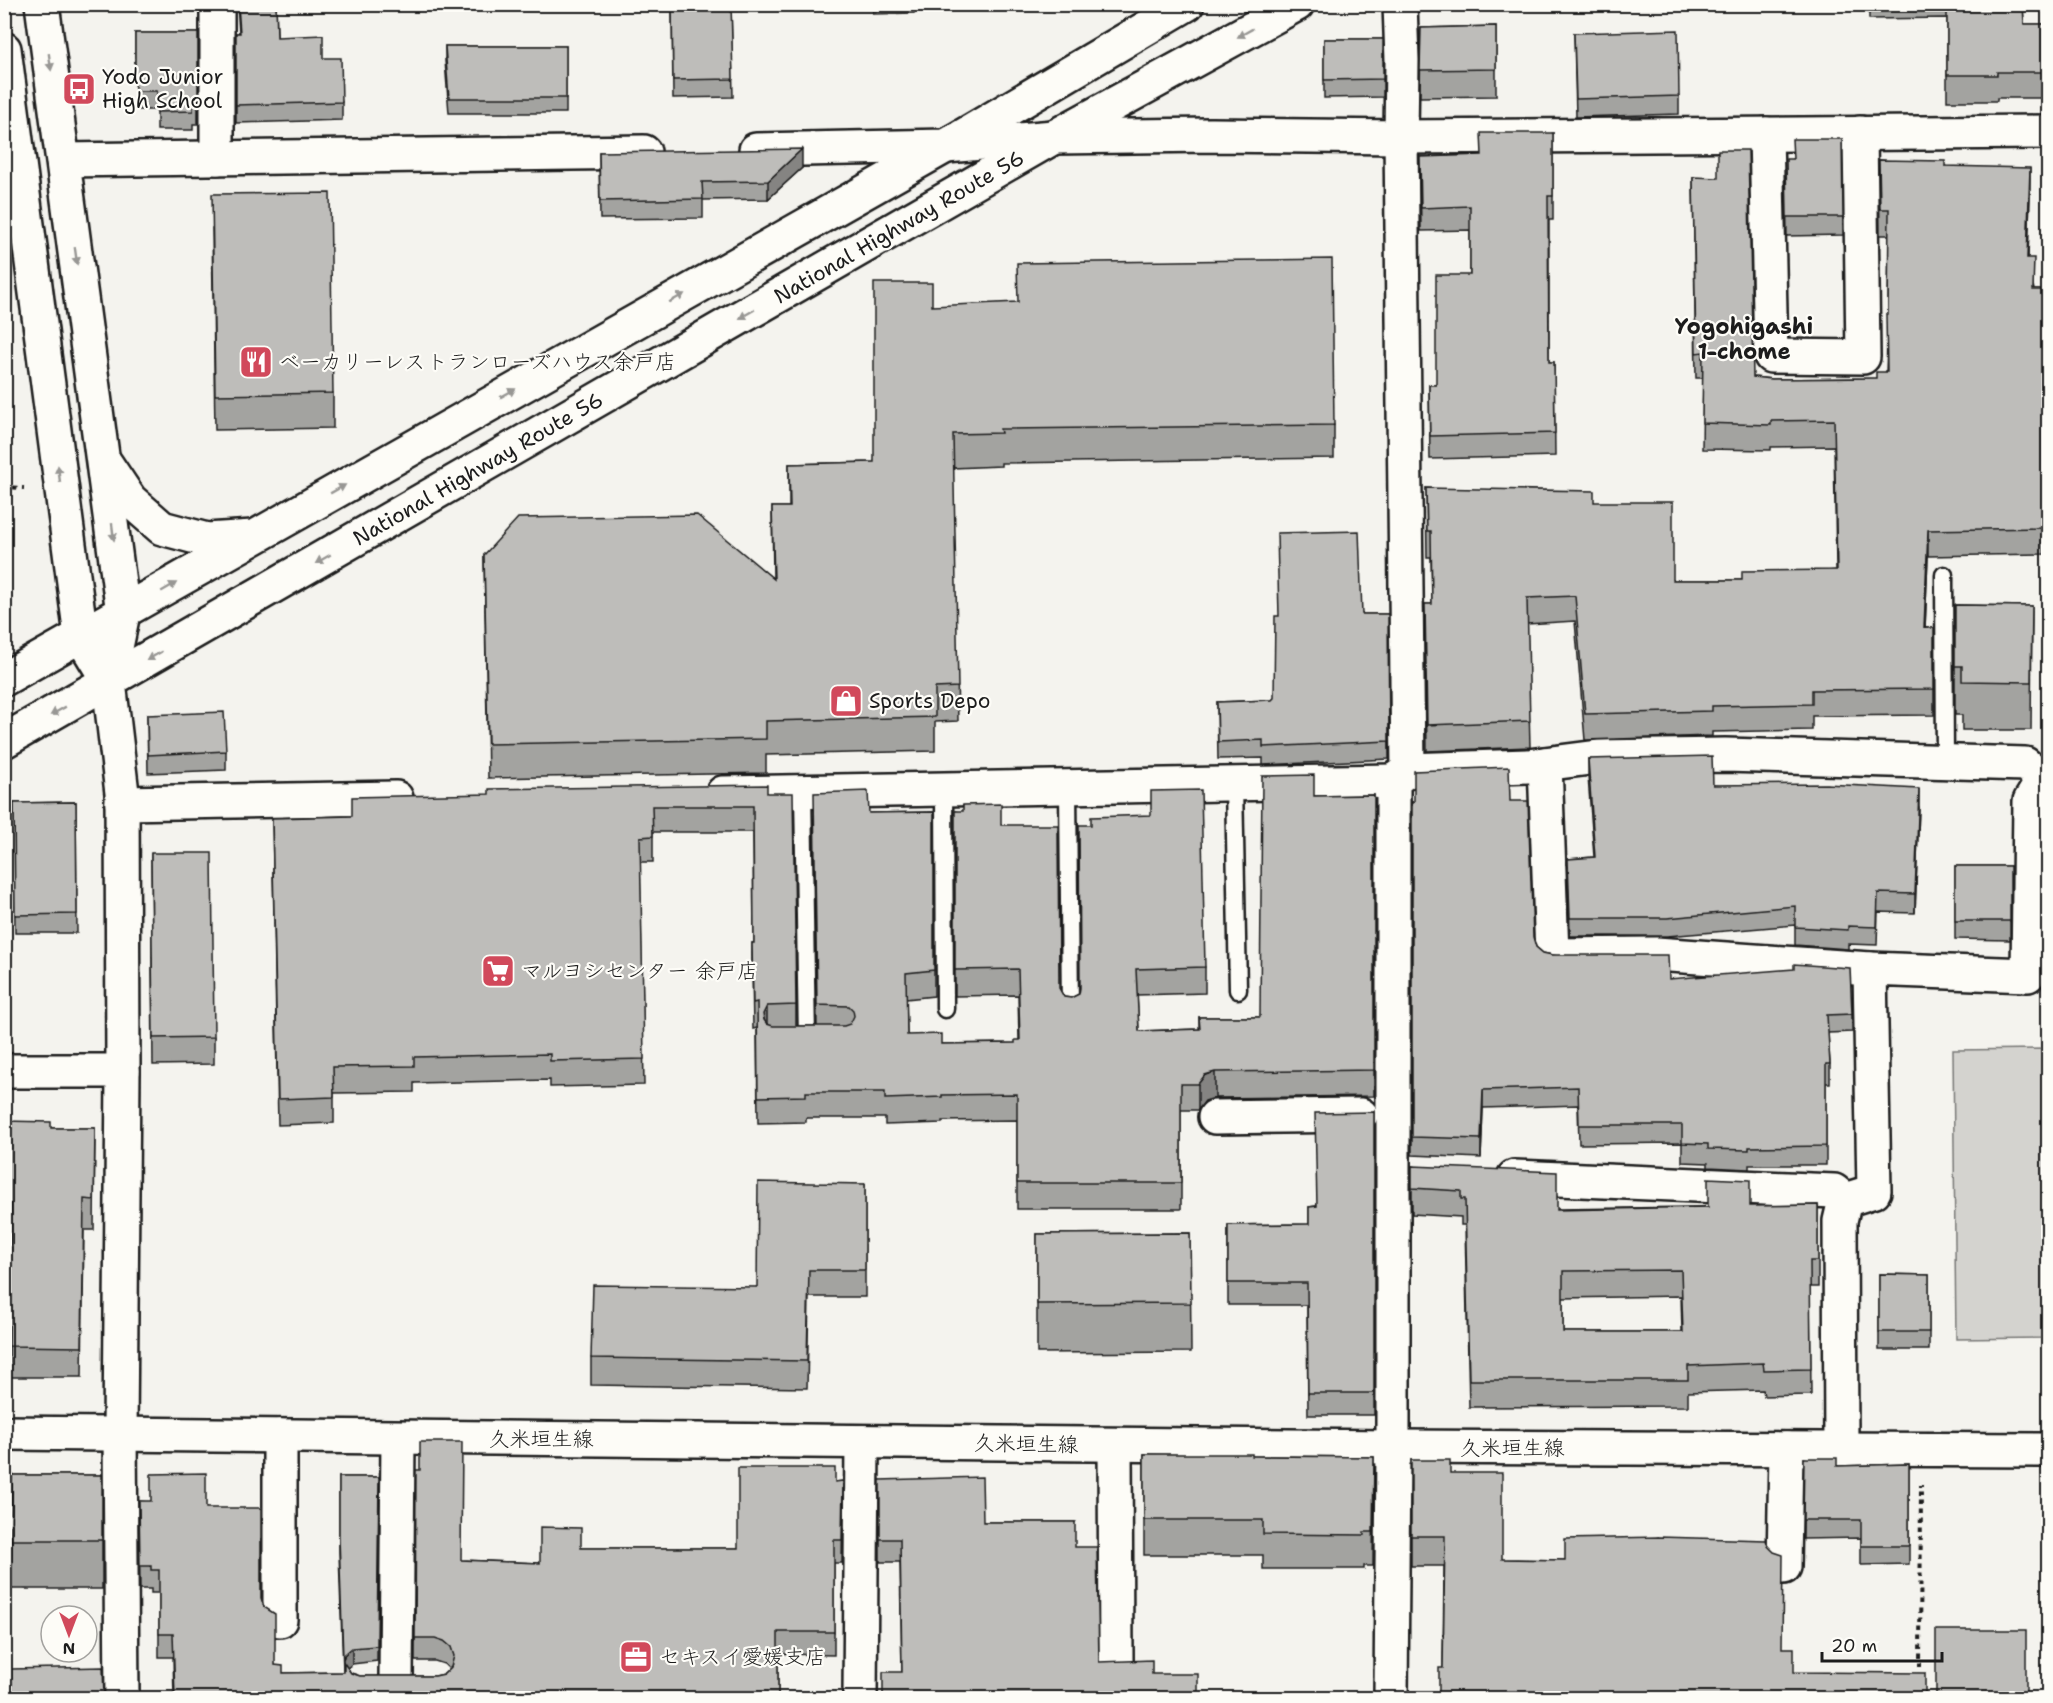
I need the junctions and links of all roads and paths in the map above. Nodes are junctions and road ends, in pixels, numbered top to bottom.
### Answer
1 (42, 4) edge
2 (217, 4) edge
3 (1187, 4) edge
4 (1297, 4) edge
5 (1400, 4) edge
6 (4, 49) edge
7 (2049, 132) edge
8 (1860, 133) junction
9 (1766, 134) junction
10 (1054, 137) junction
11 (1401, 137) junction
12 (946, 146) junction
13 (724, 151) edge
14 (677, 152) edge
15 (217, 158) junction
16 (64, 160) junction
17 (103, 460) junction
18 (253, 537) junction
19 (1944, 575) dead end
20 (123, 613) junction
21 (81, 636) junction
22 (4, 679) edge
23 (109, 682) junction
24 (4, 741) edge
25 (1946, 762) junction
26 (1545, 764) junction
27 (1401, 776) junction
28 (2046, 779) edge
29 (1234, 784) junction
30 (1068, 786) junction
31 (944, 789) junction
32 (803, 791) junction
33 (695, 793) edge
34 (421, 798) edge
35 (122, 802) junction
36 (1870, 969) junction
37 (1238, 990) dead end
38 (945, 1009) dead end
39 (1070, 1014) edge
40 (825, 1041) edge
41 (4, 1071) edge
42 (123, 1071) junction
43 (1393, 1115) junction
44 (1215, 1117) dead end
45 (1489, 1176) edge
46 (1845, 1200) junction
47 (4, 1433) edge
48 (120, 1434) junction
49 (280, 1436) junction
50 (398, 1438) junction
51 (862, 1442) junction
52 (1115, 1444) junction
53 (1393, 1447) junction
54 (1786, 1449) junction
55 (1841, 1449) junction
56 (1922, 1450) junction
57 (2049, 1450) edge
58 (1784, 1567) edge
59 (280, 1620) dead end
60 (1116, 1660) edge
61 (1920, 1667) dead end
62 (398, 1680) edge
63 (122, 1698) edge
64 (860, 1698) edge
65 (1391, 1698) edge

1 -> 16 main road
2 - 15 main road
3 - 12 main road
4 -> 10 main road, National Highway Route 56
5 - 11 main road
21 -> 6 main road
7 - 8 main road
8 - 9 main road
8 - 9 main road
9 - 11 main road
10 - 11 main road
10 - 12 main road
10 -> 23 main road, National Highway Route 56
11 - 27 main road
12 - 13 main road
18 -> 12 main road
14 - 15 main road
15 - 16 main road
16 -> 17 main road
17 - 18 main road
17 -> 20 main road
20 -> 18 main road
19 - 25 lane
20 - 21 main road
20 - 23 main road
21 - 22 main road
21 - 23 main road
23 -> 24 main road, National Highway Route 56
23 - 35 main road
25 - 26 main road
25 - 28 main road
26 - 27 main road
26 - 36 main road
27 - 29 main road
27 - 43 main road
28 - 36 main road
29 - 30 main road
29 - 37 lane
30 - 31 main road
30 - 39 lane
31 - 32 main road
31 - 38 lane
32 - 33 main road
32 - 40 lane
34 - 35 main road
35 - 42 main road
36 - 46 main road
41 - 42 main road
42 - 48 main road
43 - 44 main road
43 - 53 main road
45 - 46 main road
46 - 55 main road
47 - 48 main road, 久米垣生線
48 - 49 main road, 久米垣生線
48 - 63 main road
49 - 50 main road, 久米垣生線
49 - 59 main road
50 - 51 main road, 久米垣生線
50 - 62 main road
51 - 52 main road, 久米垣生線
51 - 64 main road
52 - 53 main road, 久米垣生線
52 - 60 main road
53 - 54 main road, 久米垣生線
53 - 65 main road
54 - 55 main road, 久米垣生線
54 - 58 main road
55 - 56 main road, 久米垣生線
56 - 57 main road, 久米垣生線
56 - 61 path

